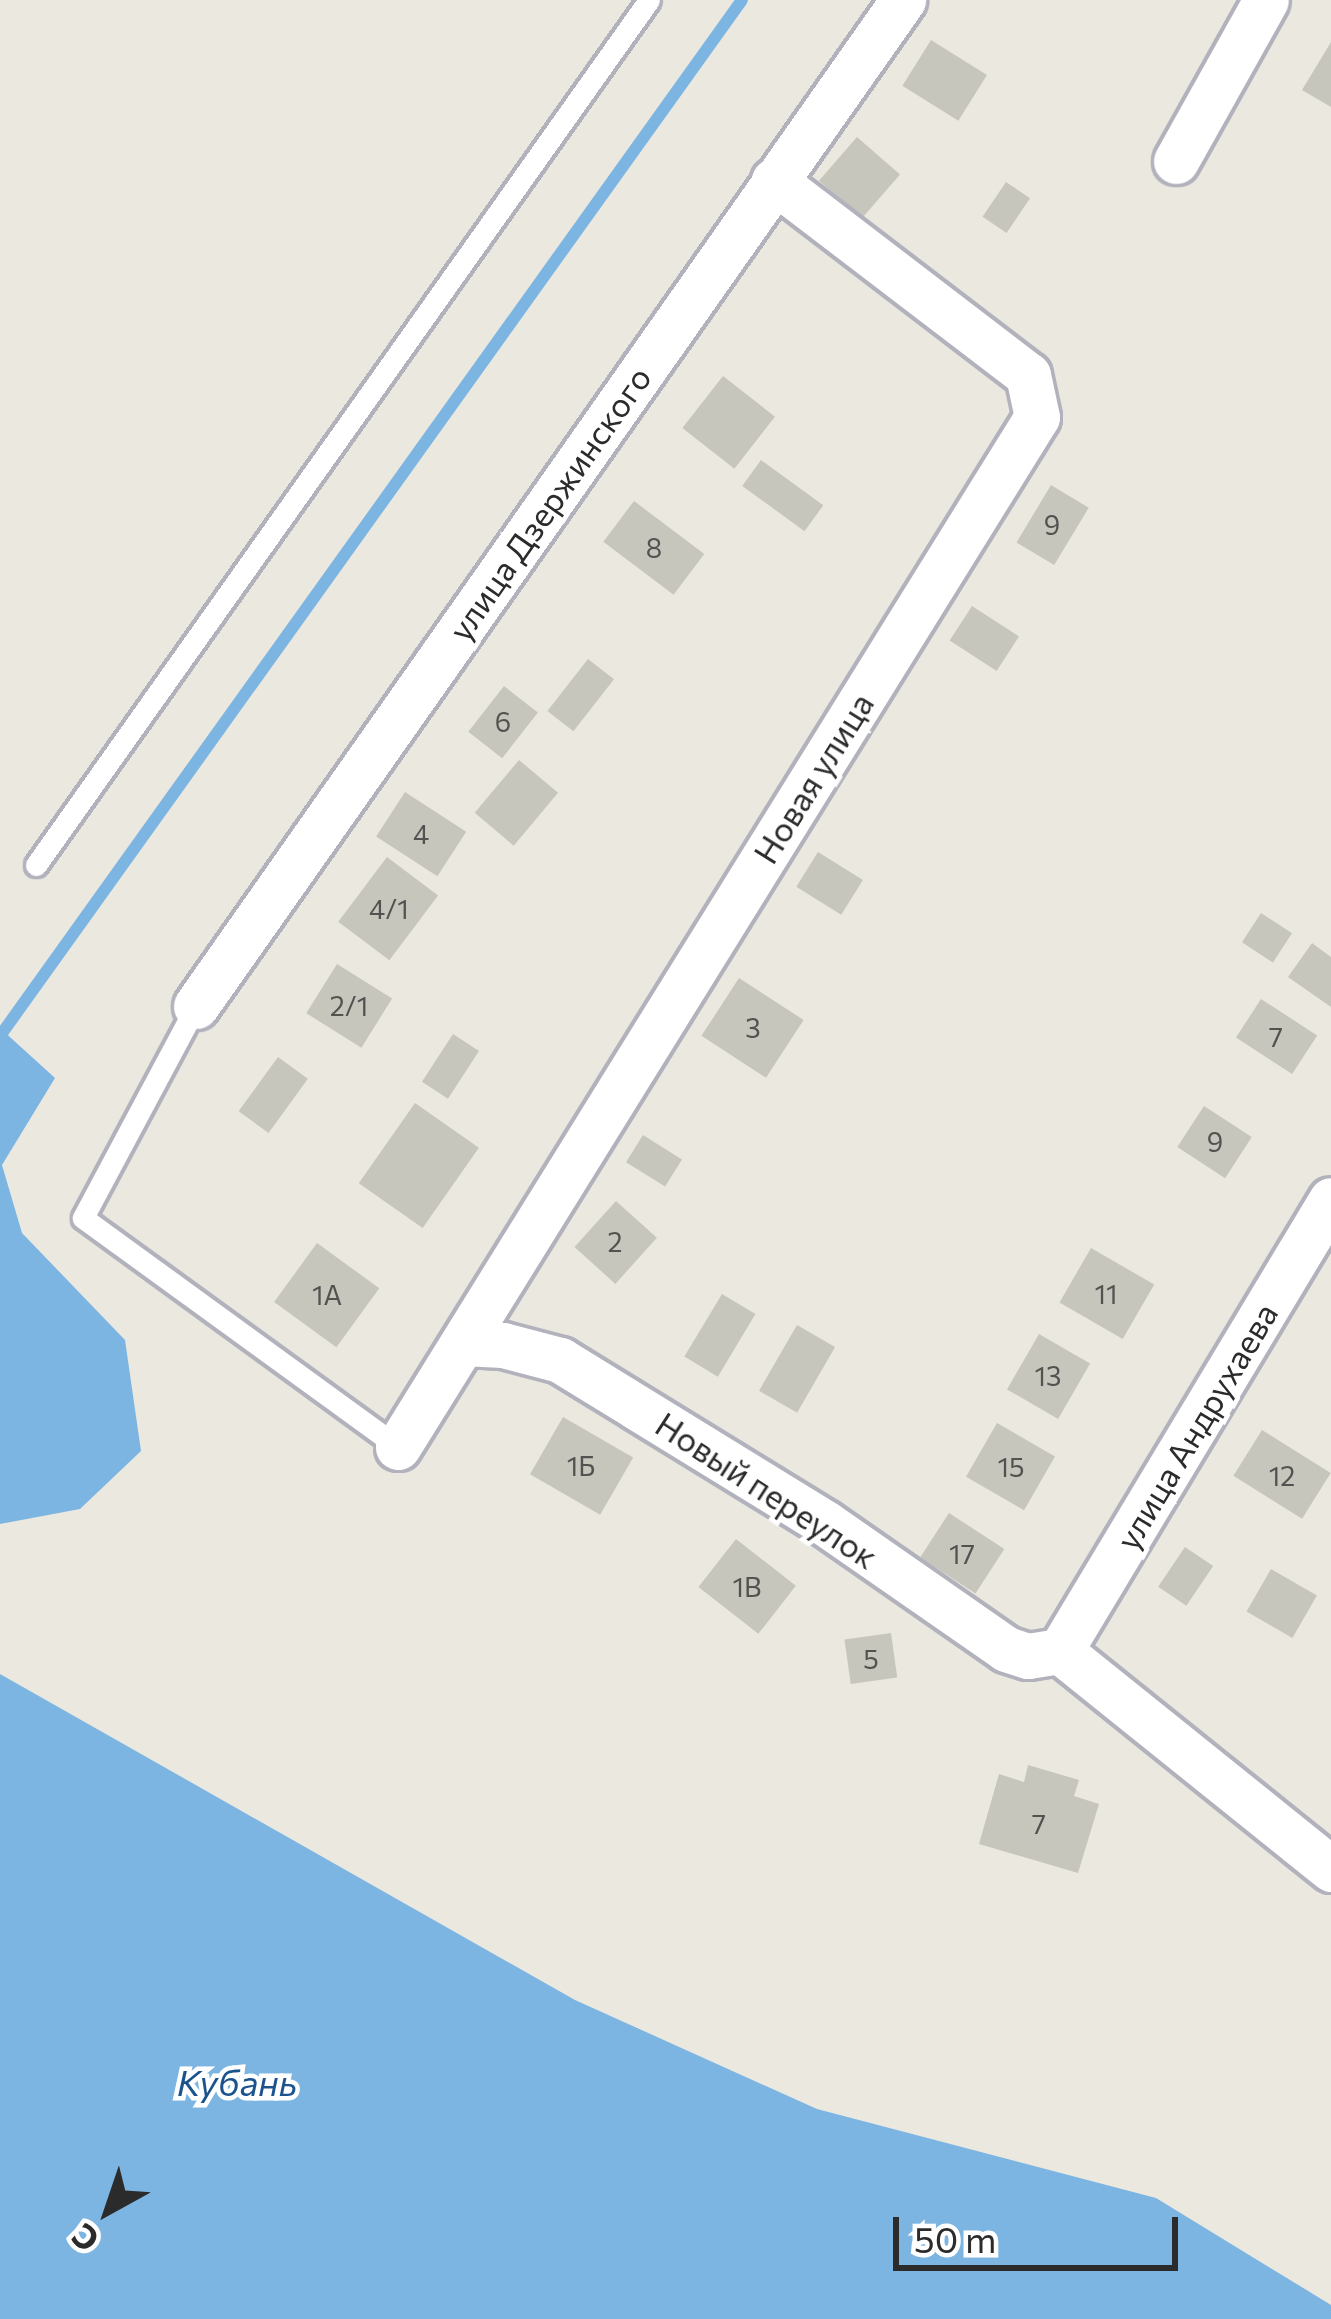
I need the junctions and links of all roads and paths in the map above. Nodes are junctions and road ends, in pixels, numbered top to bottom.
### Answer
1 (649, 0) edge
2 (903, 0) edge
3 (1266, 0) edge
4 (1176, 161) dead end
5 (775, 181) junction
6 (36, 865) dead end
7 (196, 1006) joint
8 (1331, 1200) edge
9 (463, 1343) junction
10 (398, 1447) joint
11 (1060, 1651) junction
12 (1331, 1869) edge

1 - 6 lane
2 - 5 street, улица Дзержинского
3 - 4 street
5 - 7 street, улица Дзержинского
5 - 9 street, Новая улица
7 - 10 lane
8 - 11 street, улица Андрухаева
9 - 10 street, Новая улица
9 - 11 street, Новый переулок
11 - 12 street

